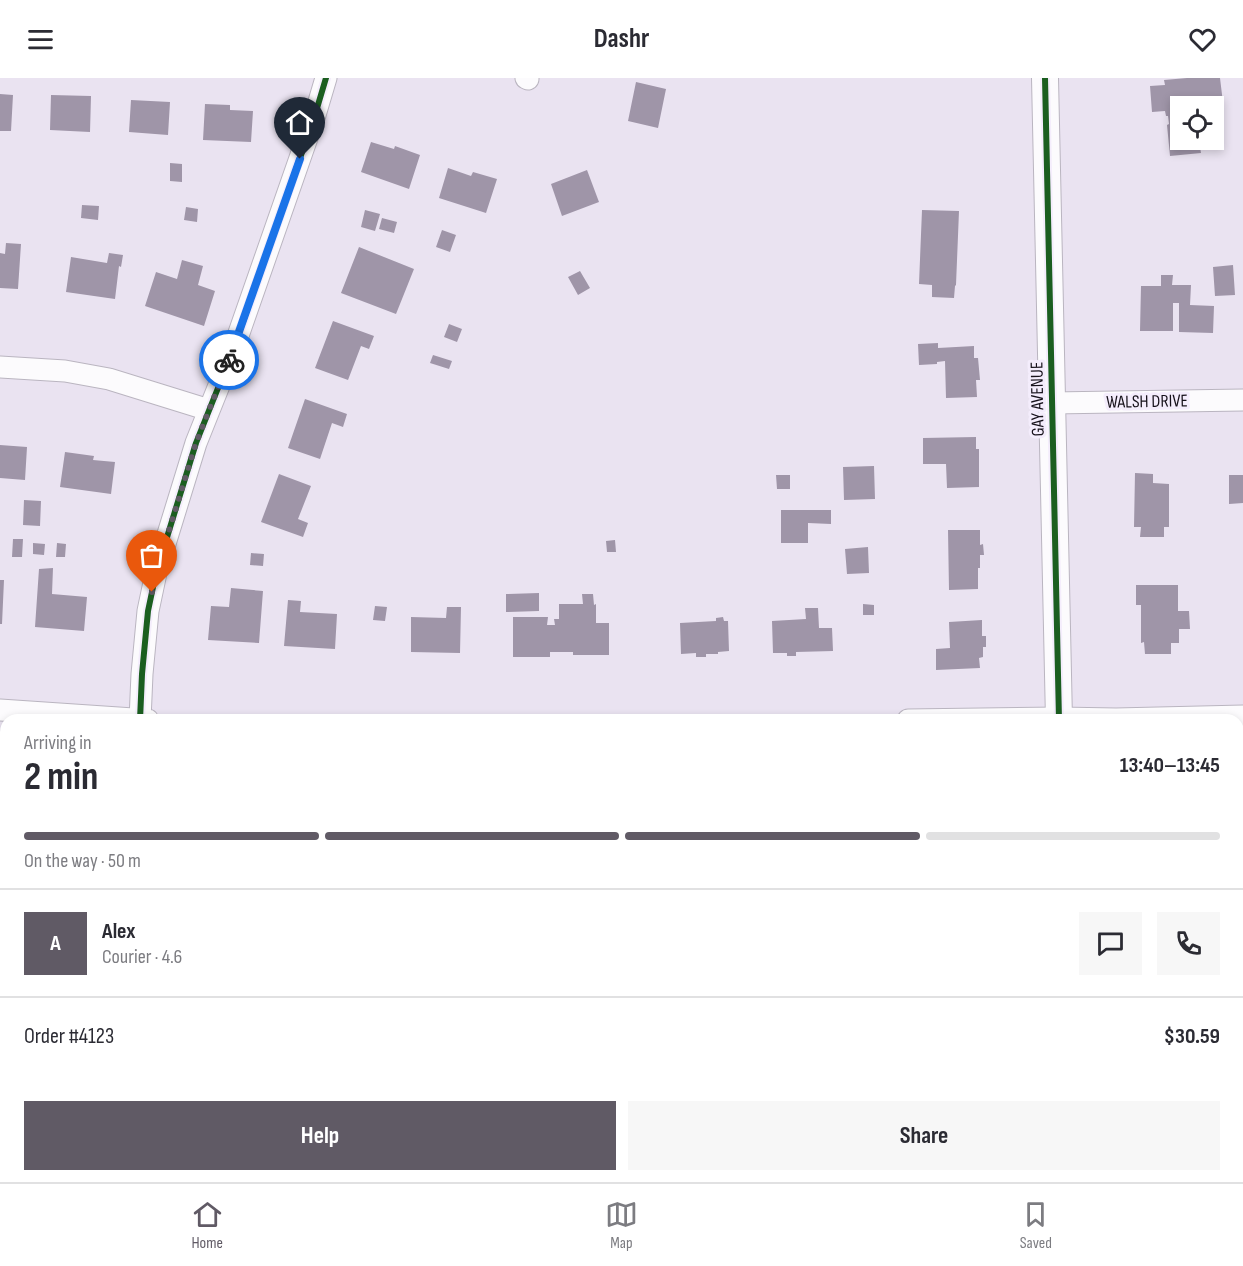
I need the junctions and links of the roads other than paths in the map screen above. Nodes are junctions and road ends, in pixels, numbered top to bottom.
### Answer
1 (326, 78) edge
2 (1046, 78) edge
3 (0, 367) edge
4 (1243, 400) edge
5 (1052, 403) junction
6 (209, 410) junction
7 (0, 710) edge
8 (56, 714) edge
9 (140, 714) edge
10 (1059, 714) edge

1 - 6 street
2 - 5 street, GAY AVENUE
3 - 6 street
4 - 5 street, WALSH DRIVE
5 - 10 street, GAY AVENUE
6 - 9 street
7 - 8 street

